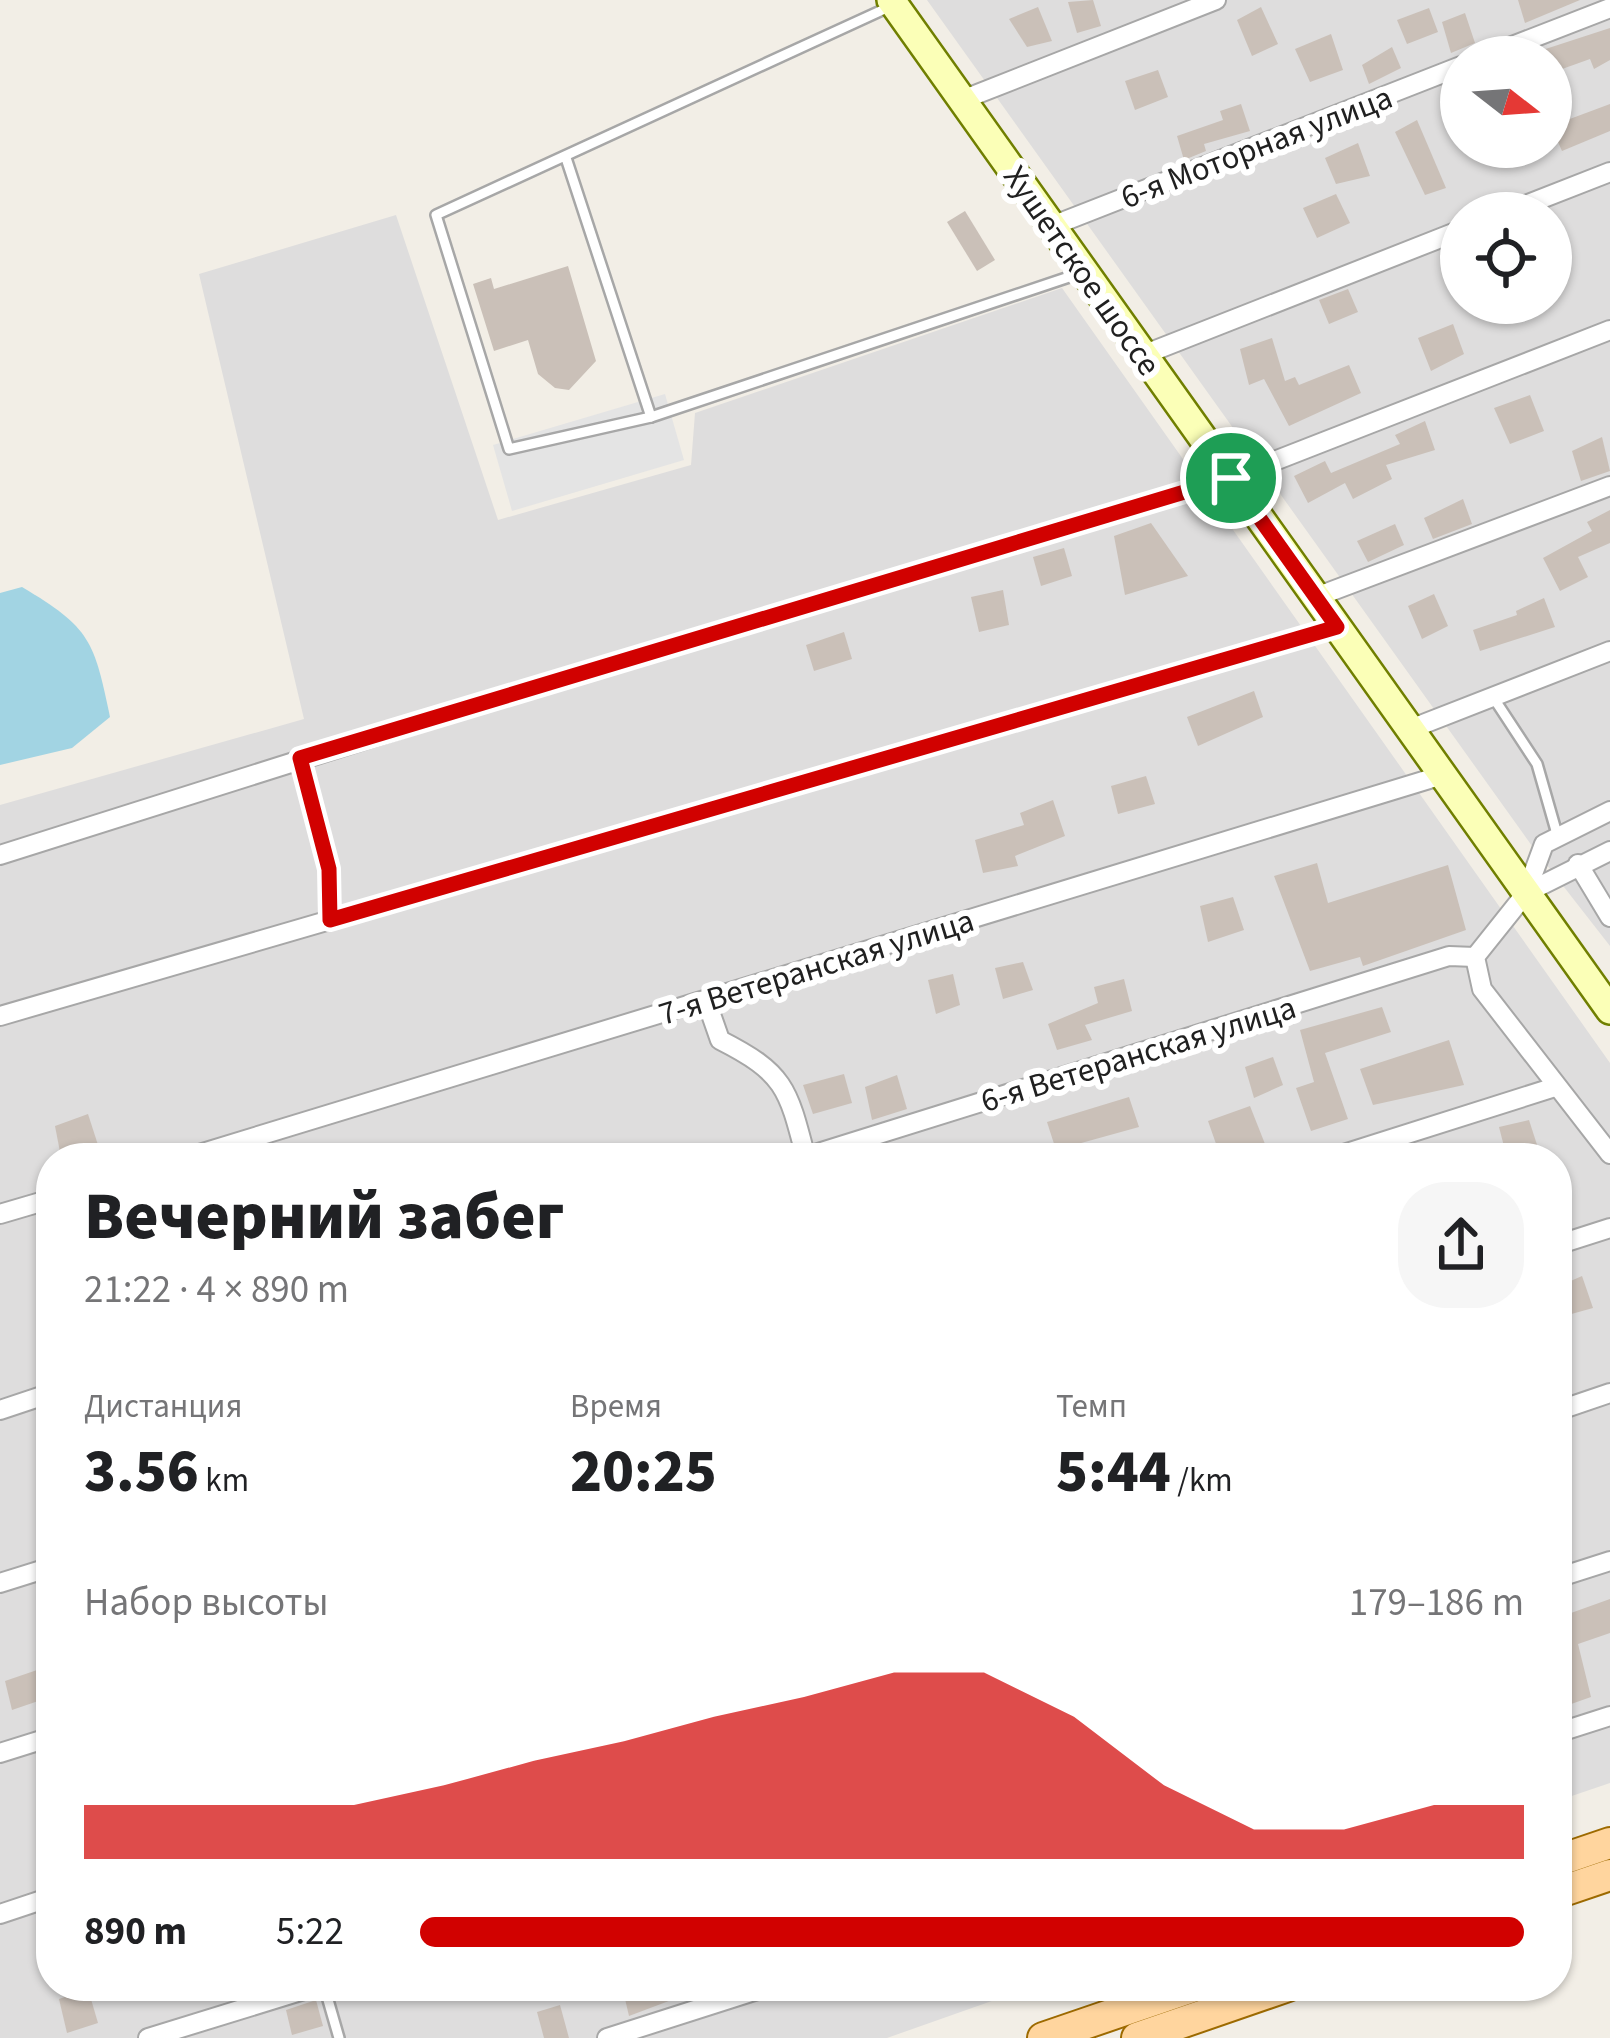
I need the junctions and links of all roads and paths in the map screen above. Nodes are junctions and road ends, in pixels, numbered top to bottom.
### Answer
1 (1216, 0) edge
2 (893, 2) edge
3 (1610, 8) edge
4 (1538, 36) edge
5 (1440, 74) edge
6 (962, 100) junction
7 (566, 158) junction
8 (1610, 172) edge
9 (1558, 192) edge
10 (1052, 226) junction
11 (1440, 238) edge
12 (1084, 272) junction
13 (1610, 330) edge
14 (1143, 355) junction
15 (651, 417) junction
16 (1231, 478) junction
17 (1610, 486) edge
18 (1316, 597) junction
19 (1337, 627) junction
20 (1610, 650) edge
21 (1493, 697) junction
22 (1413, 728) junction
23 (300, 758) junction
24 (1446, 774) junction
25 (1610, 811) edge
26 (1557, 834) junction
27 (1610, 851) edge
28 (0, 855) edge
29 (1578, 864) junction
30 (1526, 893) junction
31 (1610, 917) edge
32 (330, 920) junction
33 (1475, 957) junction
34 (706, 1000) junction
35 (1610, 1010) edge
36 (0, 1016) edge
37 (1555, 1087) junction
38 (235, 1143) edge
39 (800, 1143) edge
40 (852, 1143) edge
41 (1378, 1143) edge
42 (1610, 1154) edge
43 (36, 1203) edge
44 (0, 1214) edge
45 (1610, 1228) edge
46 (1572, 1240) edge
47 (1610, 1394) edge
48 (36, 1398) edge
49 (1572, 1406) edge
50 (0, 1410) edge
51 (1610, 1561) edge
52 (36, 1572) edge
53 (1572, 1573) edge
54 (0, 1583) edge
55 (1610, 1716) edge
56 (1572, 1728) edge
57 (36, 1742) edge
58 (0, 1753) edge
59 (1610, 1843) edge
60 (1572, 1857) edge
61 (1610, 1875) edge
62 (1572, 1888) edge
63 (36, 1902) edge
64 (0, 1914) edge
65 (271, 2001) edge
66 (326, 2001) edge
67 (723, 2001) edge
68 (1151, 2001) edge
69 (1244, 2001) edge
70 (148, 2038) edge
71 (340, 2038) edge
72 (607, 2038) edge
73 (1043, 2038) edge
74 (1137, 2038) edge

1 - 6 street
2 - 6 main road, Хушетское шоссе
2 - 7 lane
3 - 4 street
5 - 10 street, 6-я Моторная улица
6 - 10 main road, Хушетское шоссе
7 - 15 lane
7 - 15 lane
8 - 9 street
10 - 12 main road, Хушетское шоссе
11 - 14 street
12 - 14 main road, Хушетское шоссе
12 - 15 lane
13 - 16 street
14 - 16 main road, Хушетское шоссе
16 - 18 main road, Хушетское шоссе
16 - 23 street
17 - 18 street
18 - 19 main road, Хушетское шоссе
19 - 22 main road, Хушетское шоссе
19 - 32 street
20 - 21 street
21 - 22 street
21 - 26 lane
22 - 24 main road, Хушетское шоссе
23 - 28 street
23 - 32 street
24 - 30 main road, Хушетское шоссе
24 - 34 street, 7-я Ветеранская улица
25 - 26 street
26 - 30 street
27 - 29 street
29 - 30 street
29 - 31 street
30 - 33 street
30 - 35 main road, Хушетское шоссе
32 - 36 street
33 - 37 street
33 - 40 street, 6-я Ветеранская улица
34 - 38 street, 7-я Ветеранская улица
34 - 39 street
37 - 41 street
37 - 42 street
43 - 44 street
45 - 46 street
47 - 49 street
48 - 50 street
51 - 53 street
52 - 54 street
55 - 56 street
57 - 58 street
59 - 60 main road
61 - 62 main road
63 - 64 street
65 - 70 street
66 - 71 lane
67 - 72 street
68 - 73 main road
69 - 74 main road

